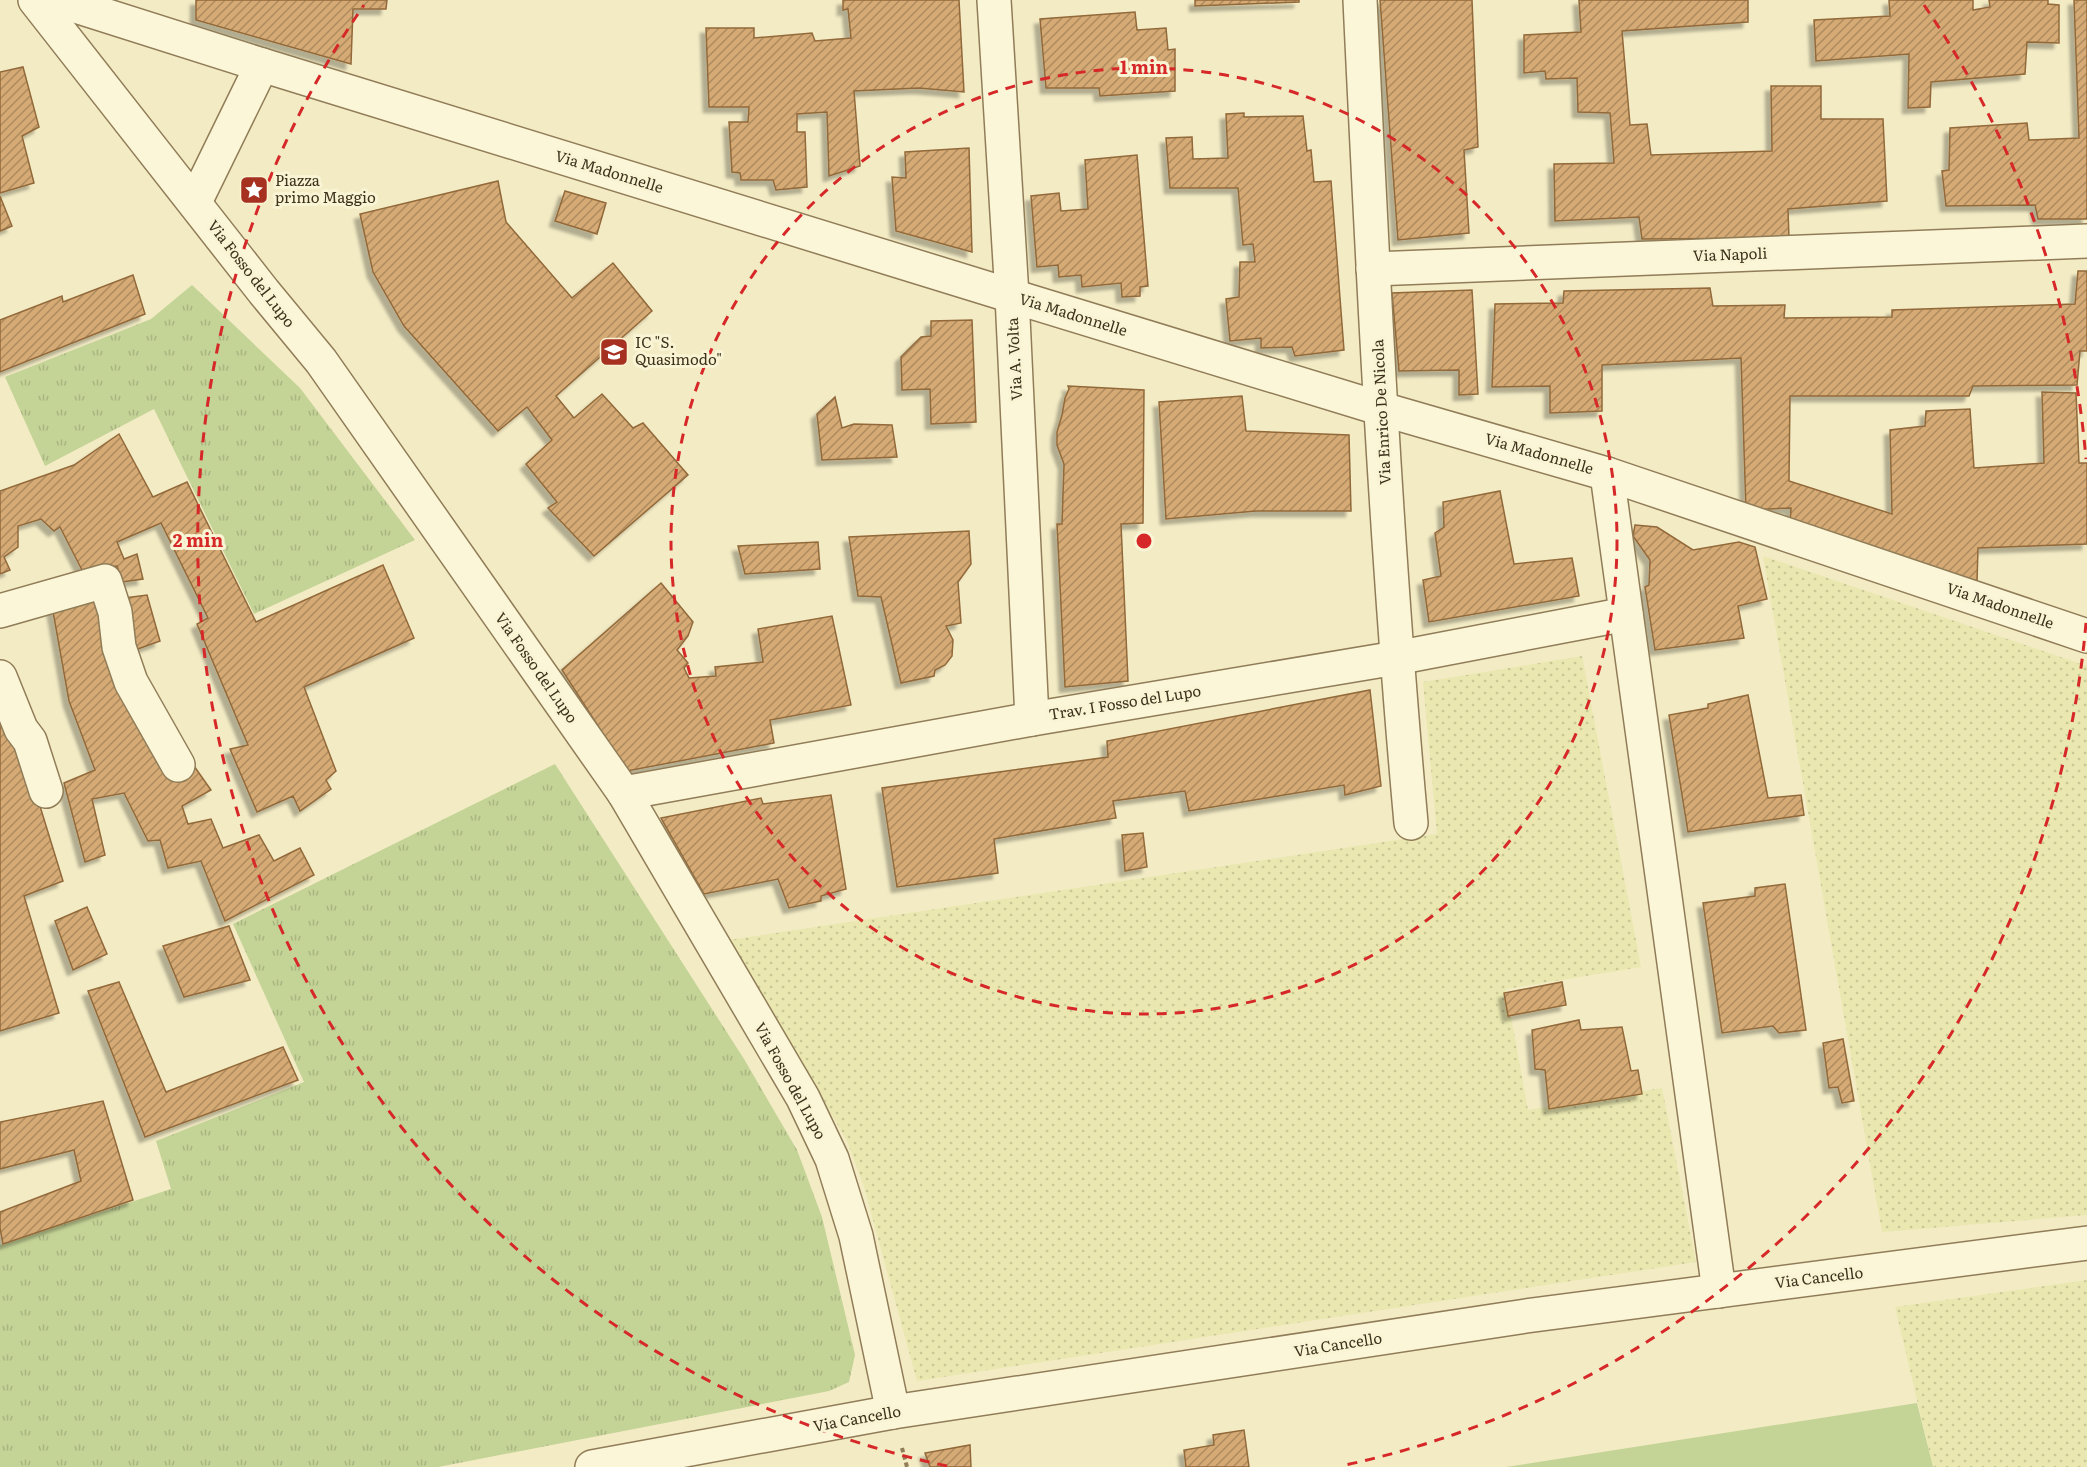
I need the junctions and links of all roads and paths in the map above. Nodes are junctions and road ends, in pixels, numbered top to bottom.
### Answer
1 (35, 0) edge
2 (57, 0) edge
3 (994, 0) edge
4 (1360, 0) edge
5 (262, 65) junction
6 (195, 202) junction
7 (2087, 241) edge
8 (1373, 269) junction
9 (1012, 297) junction
10 (1382, 409) junction
11 (1607, 474) junction
12 (0, 611) edge
13 (1626, 614) junction
14 (2087, 636) edge
15 (1396, 658) junction
16 (0, 677) edge
17 (1032, 719) junction
18 (178, 765) dead end
19 (46, 792) dead end
20 (624, 793) junction
21 (1411, 823) dead end
22 (2087, 1243) edge
23 (1719, 1291) junction
24 (893, 1412) junction
25 (591, 1467) edge

1 - 6 street, Via Fosso del Lupo
2 - 5 street, Via Madonnelle
3 - 9 street, Via A. Volta
4 - 8 street, Via Enrico De Nicola
5 - 6 street
5 - 9 street, Via Madonnelle
6 - 20 street, Via Fosso del Lupo
7 - 8 street, Via Napoli
8 - 10 street, Via Enrico De Nicola
9 - 10 street, Via Madonnelle
9 - 17 street, Via A. Volta
10 - 11 street, Via Madonnelle
10 - 15 street, Via Enrico De Nicola
11 - 13 street
11 - 14 street, Via Madonnelle
12 - 18 street
13 - 15 street, Trav. I Fosso del Lupo
13 - 23 street
15 - 17 street, Trav. I Fosso del Lupo
15 - 21 street, Via Enrico De Nicola
16 - 19 street
17 - 20 street, Trav. I Fosso del Lupo
20 - 24 street, Via Fosso del Lupo
22 - 23 street, Via Cancello
23 - 24 street, Via Cancello
24 - 25 street, Via Cancello

